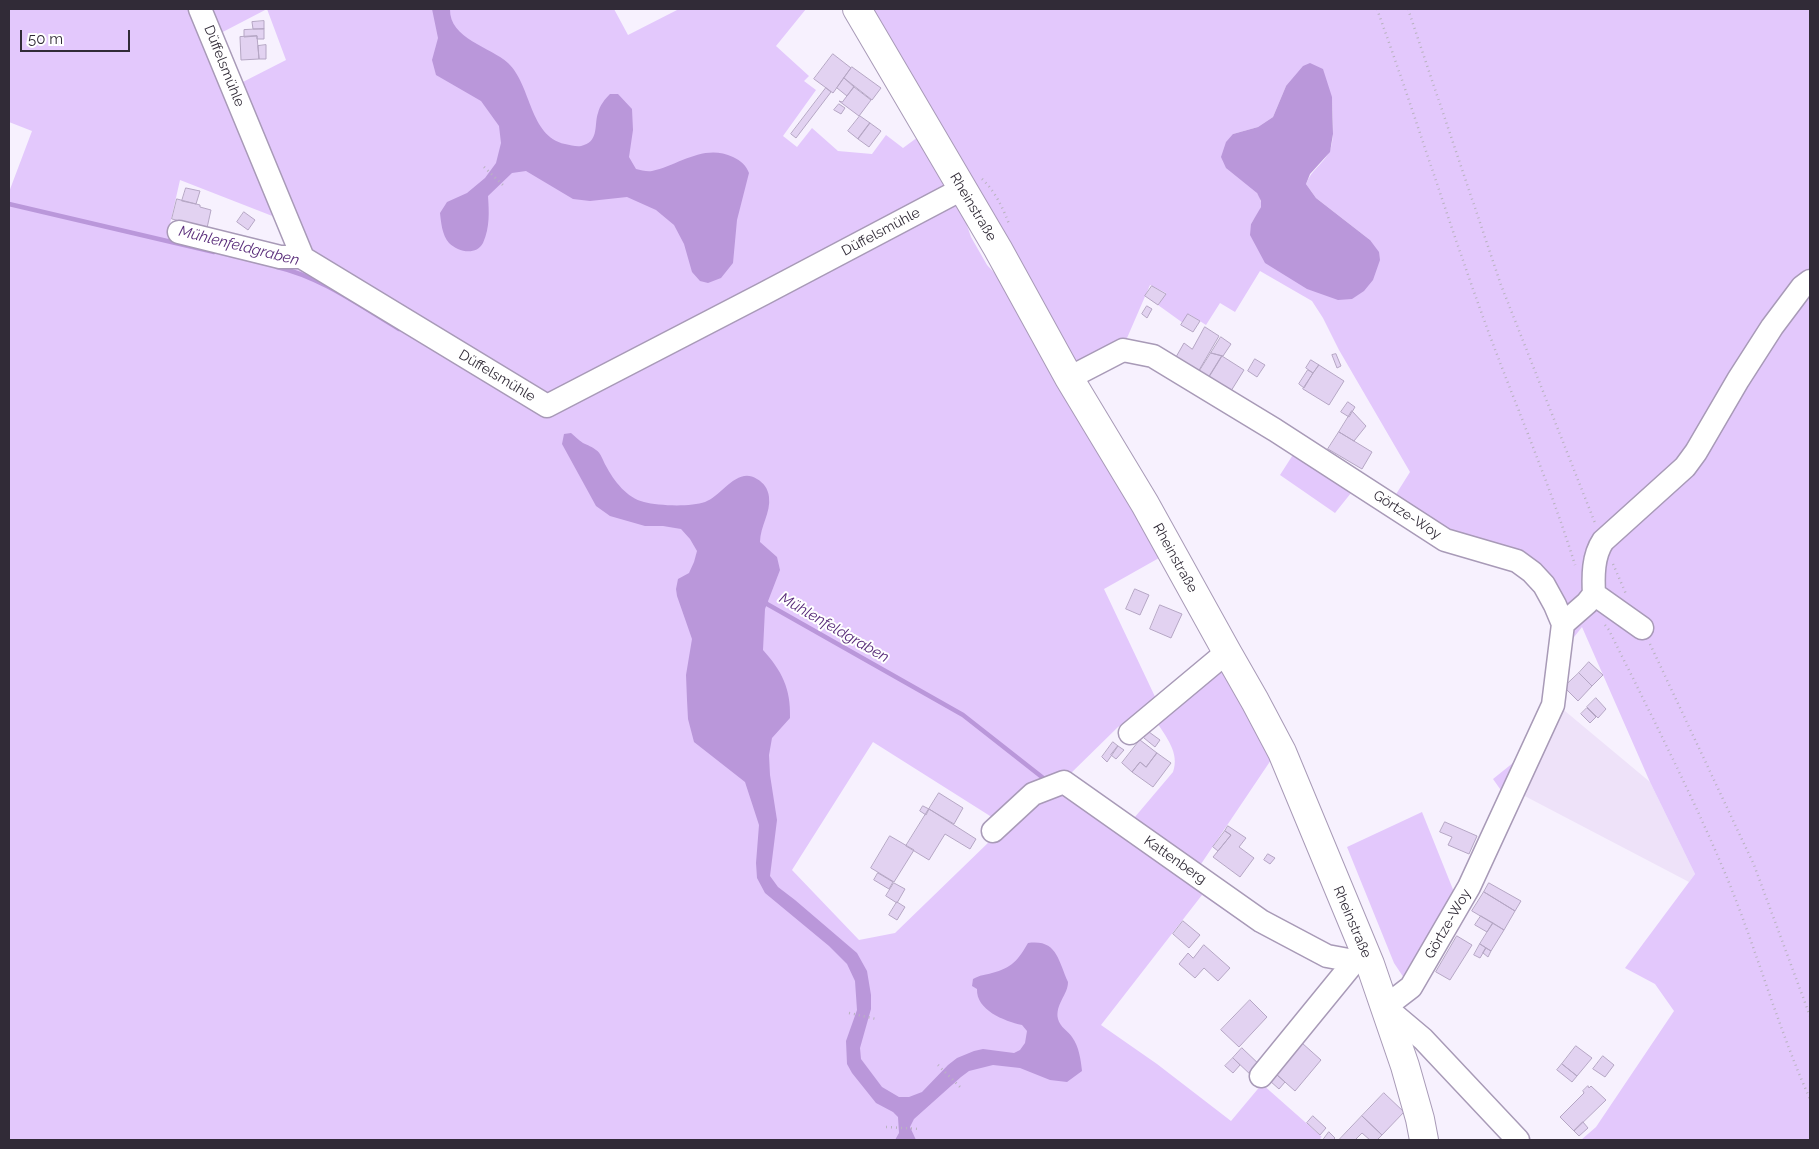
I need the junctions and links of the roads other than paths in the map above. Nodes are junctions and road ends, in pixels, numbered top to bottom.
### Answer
1 (200, 9) edge
2 (857, 9) edge
3 (962, 189) junction
4 (179, 232) dead end
5 (303, 257) junction
6 (1810, 281) edge
7 (1069, 378) junction
8 (1594, 594) junction
9 (1563, 624) junction
10 (1642, 628) dead end
11 (1227, 652) junction
12 (1130, 733) dead end
13 (993, 831) dead end
14 (1362, 963) junction
15 (1385, 1007) junction
16 (1261, 1076) dead end
17 (1424, 1140) edge
18 (1518, 1140) edge

1 - 5 street, Düffelsmühle
2 - 3 main road, Rheinstraße
3 - 5 street, Düffelsmühle
3 - 7 main road, Rheinstraße
4 - 5 street
6 - 8 street
7 - 9 street, Görtze-Woy
7 - 11 main road, Rheinstraße
8 - 9 street
8 - 10 street
9 - 15 street, Görtze-Woy
11 - 12 street
11 - 14 main road, Rheinstraße
13 - 14 street, Kattenberg
14 - 15 main road, Rheinstraße
14 - 16 street
15 - 17 main road, Rheinstraße
15 - 18 street

